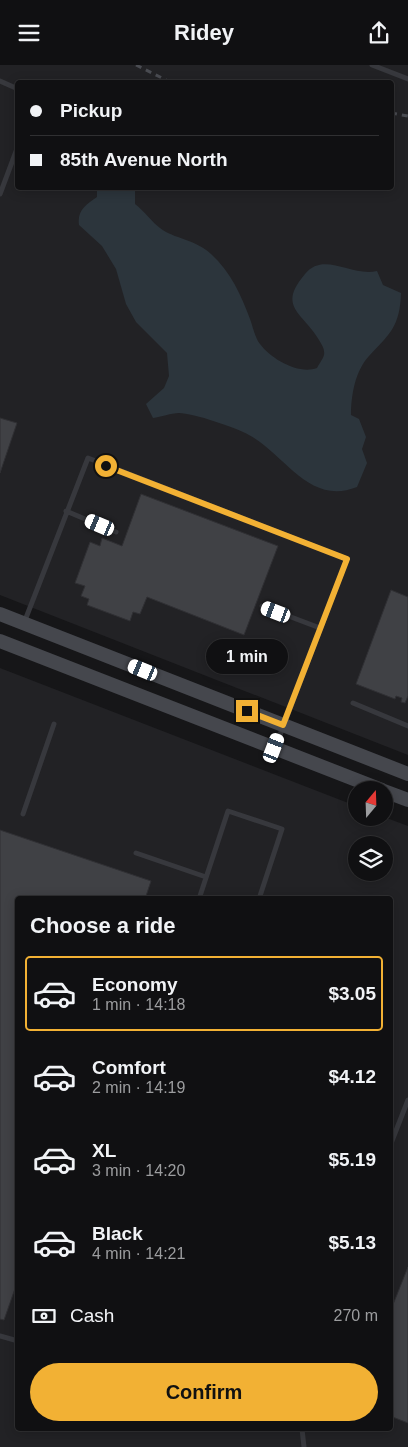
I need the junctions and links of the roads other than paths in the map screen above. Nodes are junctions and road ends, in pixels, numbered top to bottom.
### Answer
1 (372, 65) edge
2 (408, 79) edge
3 (0, 81) edge
4 (15, 88) edge
5 (15, 154) edge
6 (0, 194) edge
7 (66, 511) junction
8 (116, 532) dead end
9 (262, 606) dead end
10 (0, 614) edge
11 (24, 623) junction
12 (320, 628) junction
13 (0, 641) edge
14 (353, 703) dead end
15 (54, 724) dead end
16 (283, 725) junction
17 (408, 726) edge
18 (274, 748) junction
19 (408, 774) edge
20 (360, 781) edge
21 (393, 794) edge
22 (408, 800) edge
23 (23, 814) dead end
24 (136, 853) dead end
25 (206, 877) junction
26 (200, 896) edge
27 (260, 896) edge
28 (408, 1100) edge
29 (393, 1138) edge
30 (0, 1336) edge
31 (15, 1340) edge
32 (302, 1431) edge
33 (304, 1447) edge

1 - 2 lane
3 - 4 lane
5 - 6 lane
7 - 8 lane
7 - 11 lane
7 - 12 lane
9 - 12 lane
10 - 11 main road
11 - 16 main road
12 - 16 lane
13 - 18 main road
14 - 17 lane
15 - 23 lane
16 - 18 lane
16 - 19 main road
18 - 20 main road
21 - 22 main road
24 - 25 lane
25 - 26 lane
25 - 27 lane
28 - 29 lane
30 - 31 lane
32 - 33 lane

